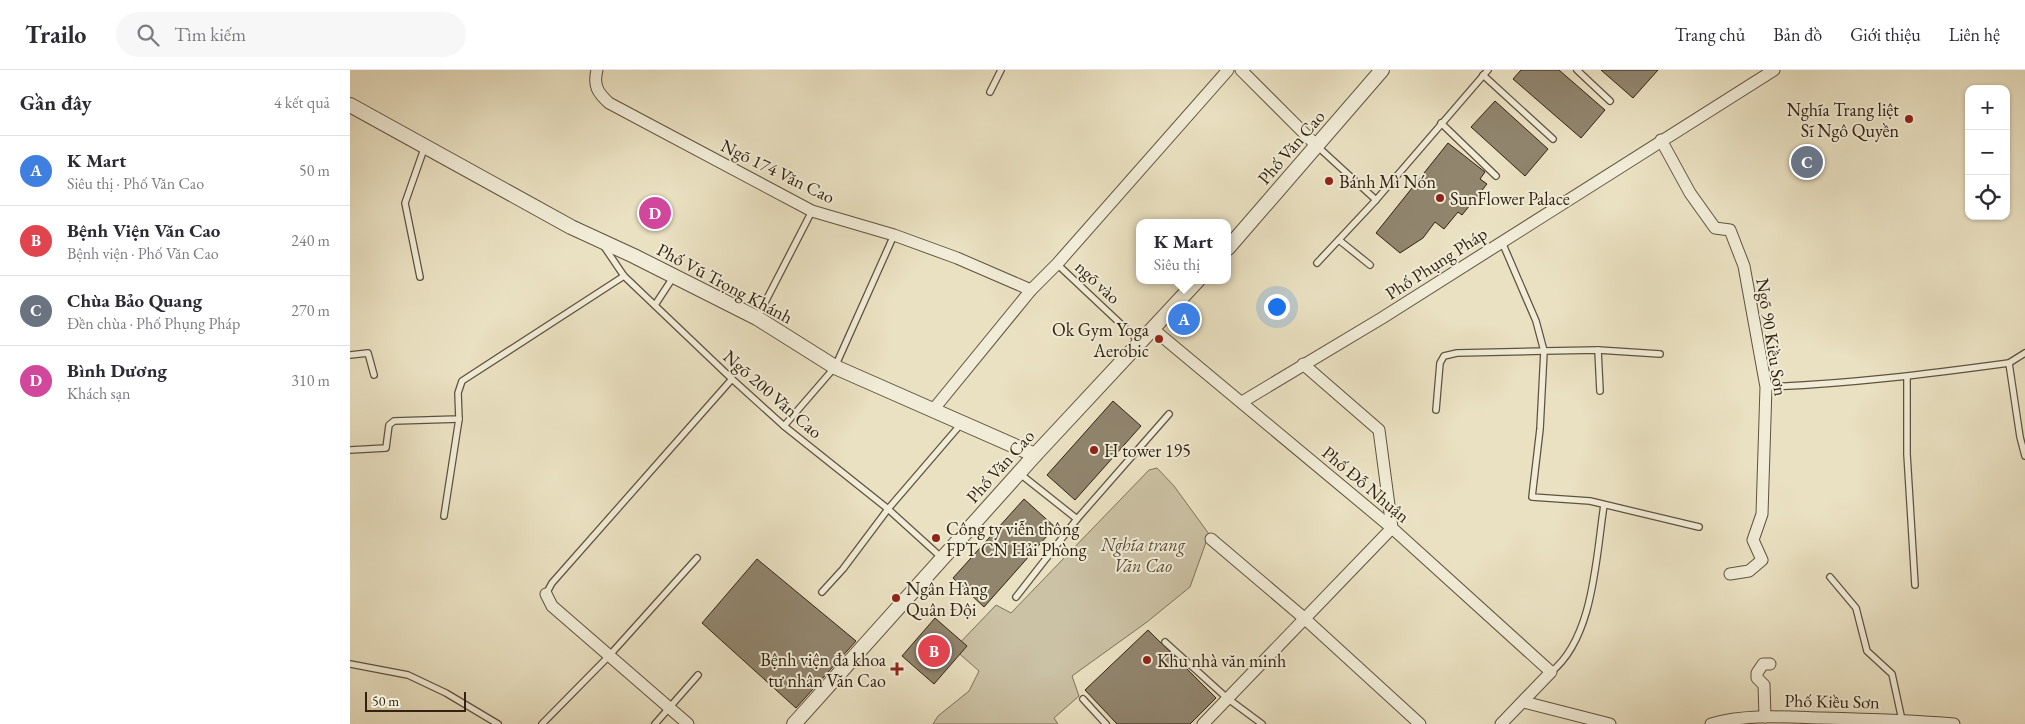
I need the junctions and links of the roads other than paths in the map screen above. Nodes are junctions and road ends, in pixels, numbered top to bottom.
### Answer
1 (597, 70) edge
2 (1001, 70) edge
3 (1228, 70) edge
4 (1241, 70) edge
5 (1382, 70) edge
6 (1577, 70) edge
7 (1774, 70) edge
8 (1486, 72) edge
9 (990, 92) dead end
10 (1610, 101) dead end
11 (350, 105) edge
12 (1441, 123) junction
13 (1552, 139) dead end
14 (1661, 140) junction
15 (425, 146) junction
16 (1317, 146) junction
17 (1496, 176) dead end
18 (1376, 200) junction
19 (812, 211) junction
20 (894, 235) junction
21 (598, 239) junction
22 (1339, 240) junction
23 (1502, 242) junction
24 (1231, 245) edge
25 (1317, 263) dead end
26 (1057, 264) junction
27 (1370, 264) dead end
28 (420, 276) dead end
29 (624, 276) junction
30 (674, 276) junction
31 (1194, 284) edge
32 (1031, 290) junction
33 (655, 306) junction
34 (757, 318) junction
35 (1153, 329) junction
36 (1140, 342) junction
37 (1598, 350) junction
38 (1544, 351) junction
39 (2025, 353) edge
40 (1660, 354) dead end
41 (350, 355) edge
42 (2009, 363) junction
43 (1303, 364) junction
44 (835, 367) junction
45 (374, 375) dead end
46 (1907, 377) junction
47 (732, 379) junction
48 (1766, 386) junction
49 (1600, 391) dead end
50 (1242, 402) junction
51 (933, 410) junction
52 (1436, 410) dead end
53 (1169, 414) dead end
54 (459, 419) junction
55 (963, 422) junction
56 (784, 426) junction
57 (350, 450) edge
58 (1035, 455) junction
59 (2025, 456) edge
60 (1019, 473) junction
61 (1604, 505) junction
62 (888, 509) junction
63 (444, 516) dead end
64 (1077, 519) junction
65 (1699, 527) dead end
66 (1392, 528) junction
67 (1211, 539) dead end
68 (697, 558) dead end
69 (942, 558) junction
70 (1730, 574) dead end
71 (1830, 577) dead end
72 (1915, 585) dead end
73 (822, 592) dead end
74 (546, 594) joint
75 (1016, 597) dead end
76 (1304, 618) junction
77 (1164, 642) dead end
78 (608, 657) junction
79 (350, 664) edge
80 (1770, 664) dead end
81 (1551, 672) junction
82 (698, 675) dead end
83 (1227, 698) junction
84 (1083, 699) dead end
85 (1524, 702) junction
86 (669, 708) junction
87 (1765, 717) junction
88 (1907, 721) edge
89 (796, 723) edge
90 (498, 724) edge
91 (542, 724) edge
92 (655, 724) edge
93 (688, 724) edge
94 (1106, 724) edge
95 (1203, 724) edge
96 (1262, 724) edge
97 (1420, 724) edge
98 (1501, 724) edge
99 (1610, 724) edge
100 (1711, 724) edge
101 (1954, 724) edge

1 - 19 street, Ngõ 174 Văn Cao
2 - 9 lane
3 - 26 street
4 - 16 street
5 - 16 street, Phố Văn Cao
6 - 10 lane
7 - 14 street, Phố Phụng Pháp
8 - 12 lane
8 - 13 lane
11 - 15 street, Phố Vũ Trọng Khánh
12 - 17 lane
12 - 18 lane
14 - 23 street, Phố Phụng Pháp
14 - 48 street, Ngõ 90 Kiều Sơn
15 - 21 street, Phố Vũ Trọng Khánh
15 - 28 lane
16 - 18 lane
16 - 24 street, Phố Văn Cao
18 - 22 lane
19 - 20 street, Ngõ 174 Văn Cao
19 - 34 lane
20 - 32 street, Ngõ 174 Văn Cao
20 - 44 lane
21 - 29 lane, Ngõ 200 Văn Cao
21 - 30 street, Phố Vũ Trọng Khánh
22 - 25 lane
22 - 27 lane
23 - 38 lane
23 - 43 street, Phố Phụng Pháp
26 - 32 street
26 - 36 lane, ngõ vào
29 - 33 lane, Ngõ 200 Văn Cao
29 - 54 lane
30 - 33 lane
30 - 34 street, Phố Vũ Trọng Khánh
31 - 35 street, Phố Văn Cao
32 - 51 street
33 - 47 lane, Ngõ 200 Văn Cao
34 - 44 street, Phố Vũ Trọng Khánh
35 - 36 street, Phố Văn Cao
35 - 50 street, Phố Đỗ Nhuận
36 - 58 street, Phố Văn Cao
37 - 38 lane
37 - 40 lane
37 - 49 lane
38 - 52 lane
38 - 61 lane
39 - 42 lane
41 - 45 lane
42 - 46 lane
42 - 59 lane
43 - 50 street, Phố Phụng Pháp
43 - 66 street
44 - 51 street, Phố Vũ Trọng Khánh
44 - 56 lane
46 - 48 lane
46 - 72 lane
47 - 56 lane, Ngõ 200 Văn Cao
47 - 74 lane
48 - 70 street, Ngõ 90 Kiều Sơn
50 - 66 street, Phố Đỗ Nhuận
51 - 55 street, Phố Vũ Trọng Khánh
53 - 64 lane
54 - 57 lane
54 - 63 lane
55 - 58 street, Phố Vũ Trọng Khánh
55 - 62 lane
56 - 62 lane, Ngõ 200 Văn Cao
58 - 60 street, Phố Văn Cao
60 - 64 lane
60 - 69 street, Phố Văn Cao
61 - 65 lane
61 - 81 lane
62 - 69 lane, Ngõ 200 Văn Cao
62 - 73 lane
64 - 75 lane
66 - 76 street
66 - 81 street, Phố Đỗ Nhuận
67 - 76 street
68 - 78 lane
69 - 89 street, Phố Văn Cao
71 - 88 lane
74 - 78 street
76 - 83 street
76 - 97 street
77 - 83 lane
78 - 86 street
78 - 91 lane
79 - 90 lane
80 - 87 street
81 - 85 street
82 - 86 lane
83 - 95 street
83 - 96 lane
84 - 94 lane
85 - 98 street
85 - 99 street
86 - 92 lane
86 - 93 street
87 - 88 street, Phố Kiều Sơn
87 - 100 street, Phố Kiều Sơn
88 - 101 street, Phố Kiều Sơn

